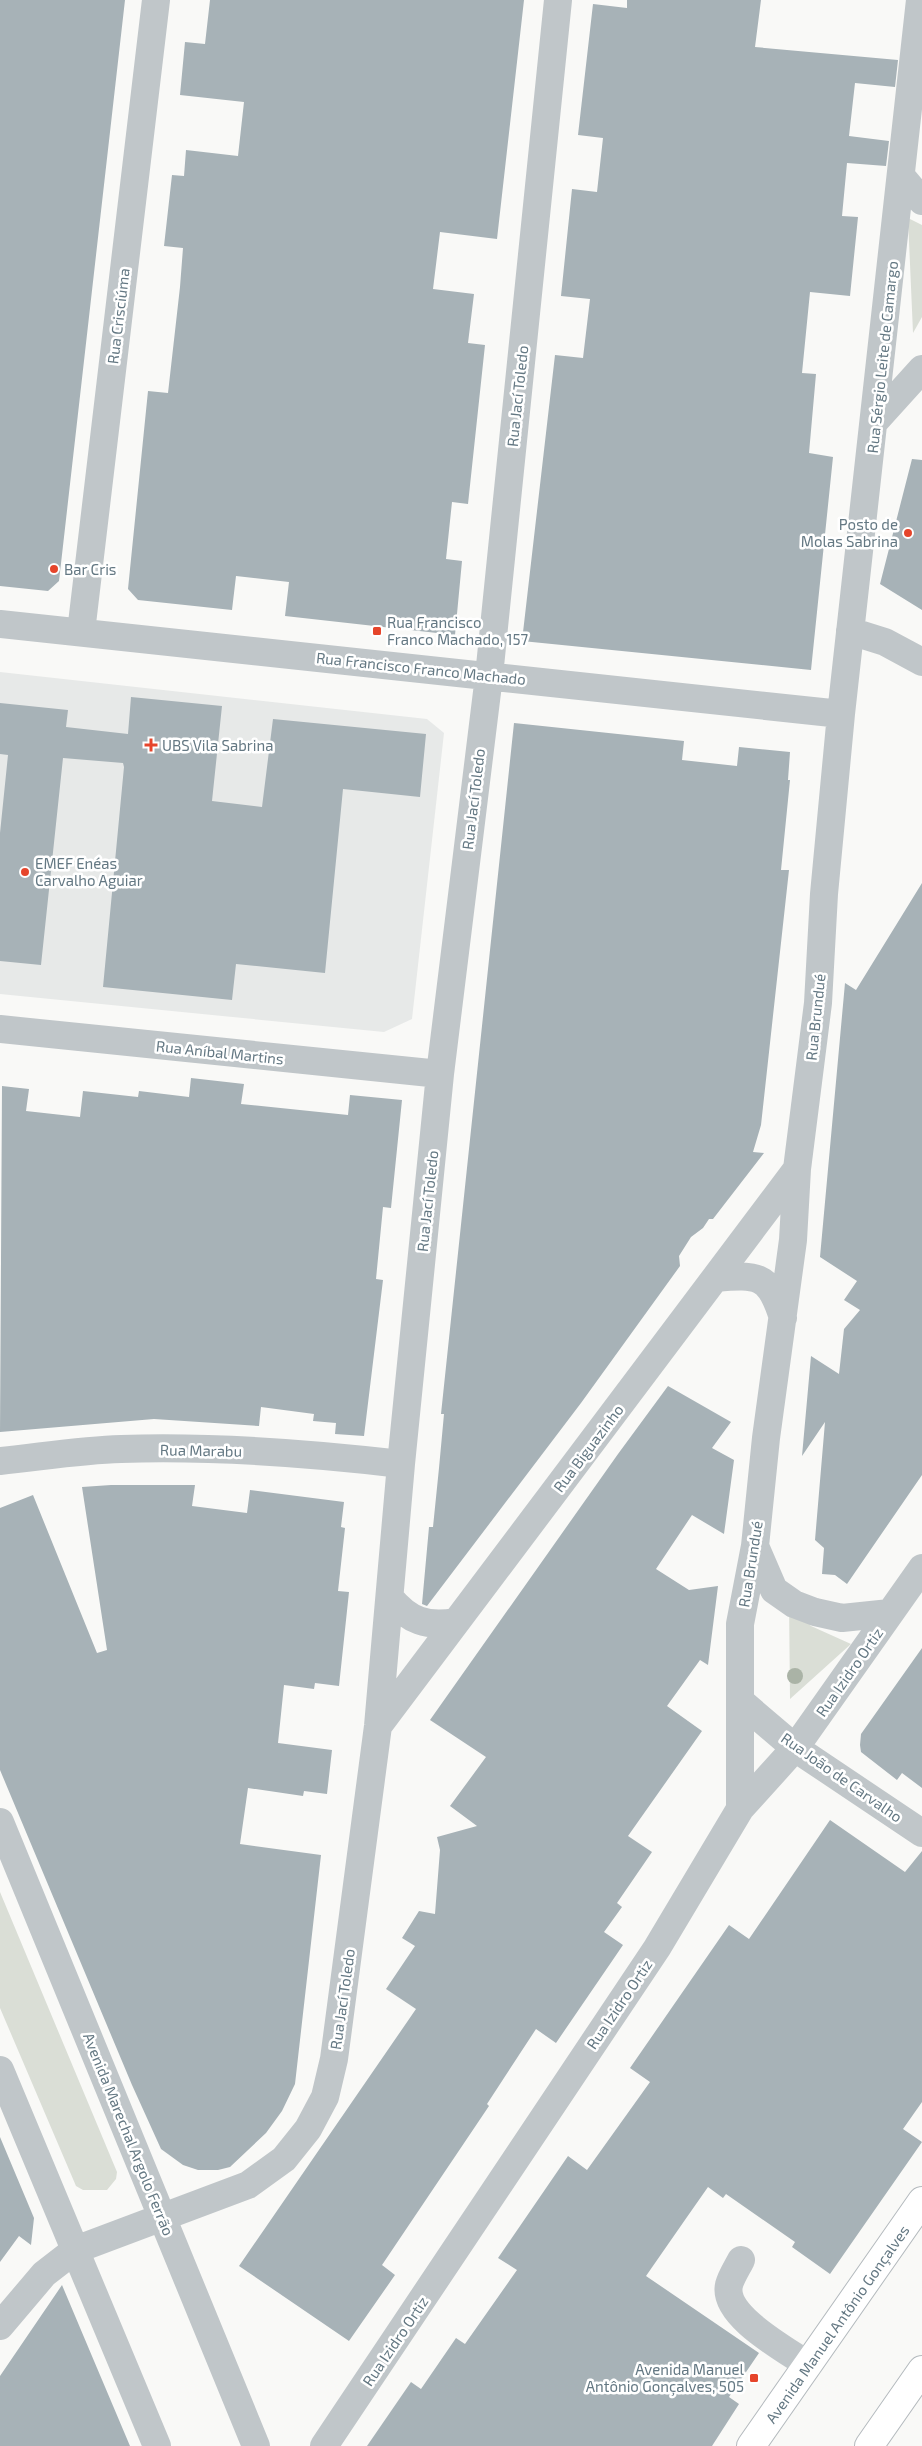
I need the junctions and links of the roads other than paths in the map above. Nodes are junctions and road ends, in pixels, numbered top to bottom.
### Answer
1 (156, 0) edge
2 (558, 0) edge
3 (920, 0) edge
4 (901, 176) junction
5 (922, 201) edge
6 (922, 369) edge
7 (875, 421) junction
8 (0, 624) edge
9 (850, 631) junction
10 (81, 632) junction
11 (922, 662) edge
12 (489, 676) junction
13 (841, 714) junction
14 (0, 1029) edge
15 (440, 1074) junction
16 (797, 1169) junction
17 (716, 1278) junction
18 (783, 1319) junction
19 (0, 1460) edge
20 (401, 1464) junction
21 (755, 1546) junction
22 (922, 1568) edge
23 (390, 1598) junction
24 (890, 1614) junction
25 (456, 1622) junction
26 (740, 1701) junction
27 (378, 1726) junction
28 (795, 1748) junction
29 (740, 1809) junction
30 (0, 1822) edge
31 (922, 1833) edge
32 (2, 2082) edge
33 (922, 2201) edge
34 (164, 2218) junction
35 (75, 2250) junction
36 (741, 2260) dead end
37 (0, 2326) edge
38 (808, 2365) junction
39 (922, 2370) edge
40 (157, 2446) edge
41 (256, 2446) edge
42 (324, 2446) edge
43 (751, 2446) edge
44 (869, 2446) edge

1 - 10 street, Rua Crisciúma
2 - 12 street, Rua Jací Toledo
3 - 4 street, Rua Sérgio Leite de Camargo
4 - 5 street
4 - 7 street, Rua Sérgio Leite de Camargo
6 - 7 street
7 - 9 street, Rua Sérgio Leite de Camargo
8 - 10 street, Rua Francisco Franco Machado
9 - 11 street
9 - 13 street, Rua Sérgio Leite de Camargo
10 - 12 street, Rua Francisco Franco Machado
12 - 13 street, Rua Francisco Franco Machado
12 - 15 street, Rua Jací Toledo
13 - 16 street, Rua Brundué
14 - 15 street, Rua Aníbal Martins
15 - 20 street, Rua Jací Toledo
16 - 17 street, Rua Biguazinho
16 - 18 street, Rua Brundué
17 - 18 street, Rua Brundué
17 - 25 street, Rua Biguazinho
18 - 21 street, Rua Brundué
19 - 20 street, Rua Marabu
20 - 23 street, Rua Jací Toledo
21 - 24 street
21 - 26 street, Rua Brundué
22 - 24 street, Rua Izidro Ortiz
23 - 25 street
23 - 27 street, Rua Jací Toledo
24 - 28 street, Rua Izidro Ortiz
25 - 27 street, Rua Biguazinho
26 - 28 street, Rua João de Carvalho
26 - 29 street, Rua Brundué
27 - 34 street, Rua Jací Toledo
28 - 29 street, Rua Izidro Ortiz
28 - 31 street, Rua João de Carvalho
29 - 42 street, Rua Izidro Ortiz
30 - 34 street, Avenida Marechal Argolo Ferrão
32 - 35 street
33 - 38 main road, Avenida Manuel Antônio Gonçalves
34 - 35 street, Rua Jací Toledo
34 - 41 street, Avenida Marechal Argolo Ferrão
35 - 37 street, Rua Jací Toledo
35 - 40 street
36 - 38 street
38 - 43 main road, Avenida Manuel Antônio Gonçalves
39 - 44 main road

